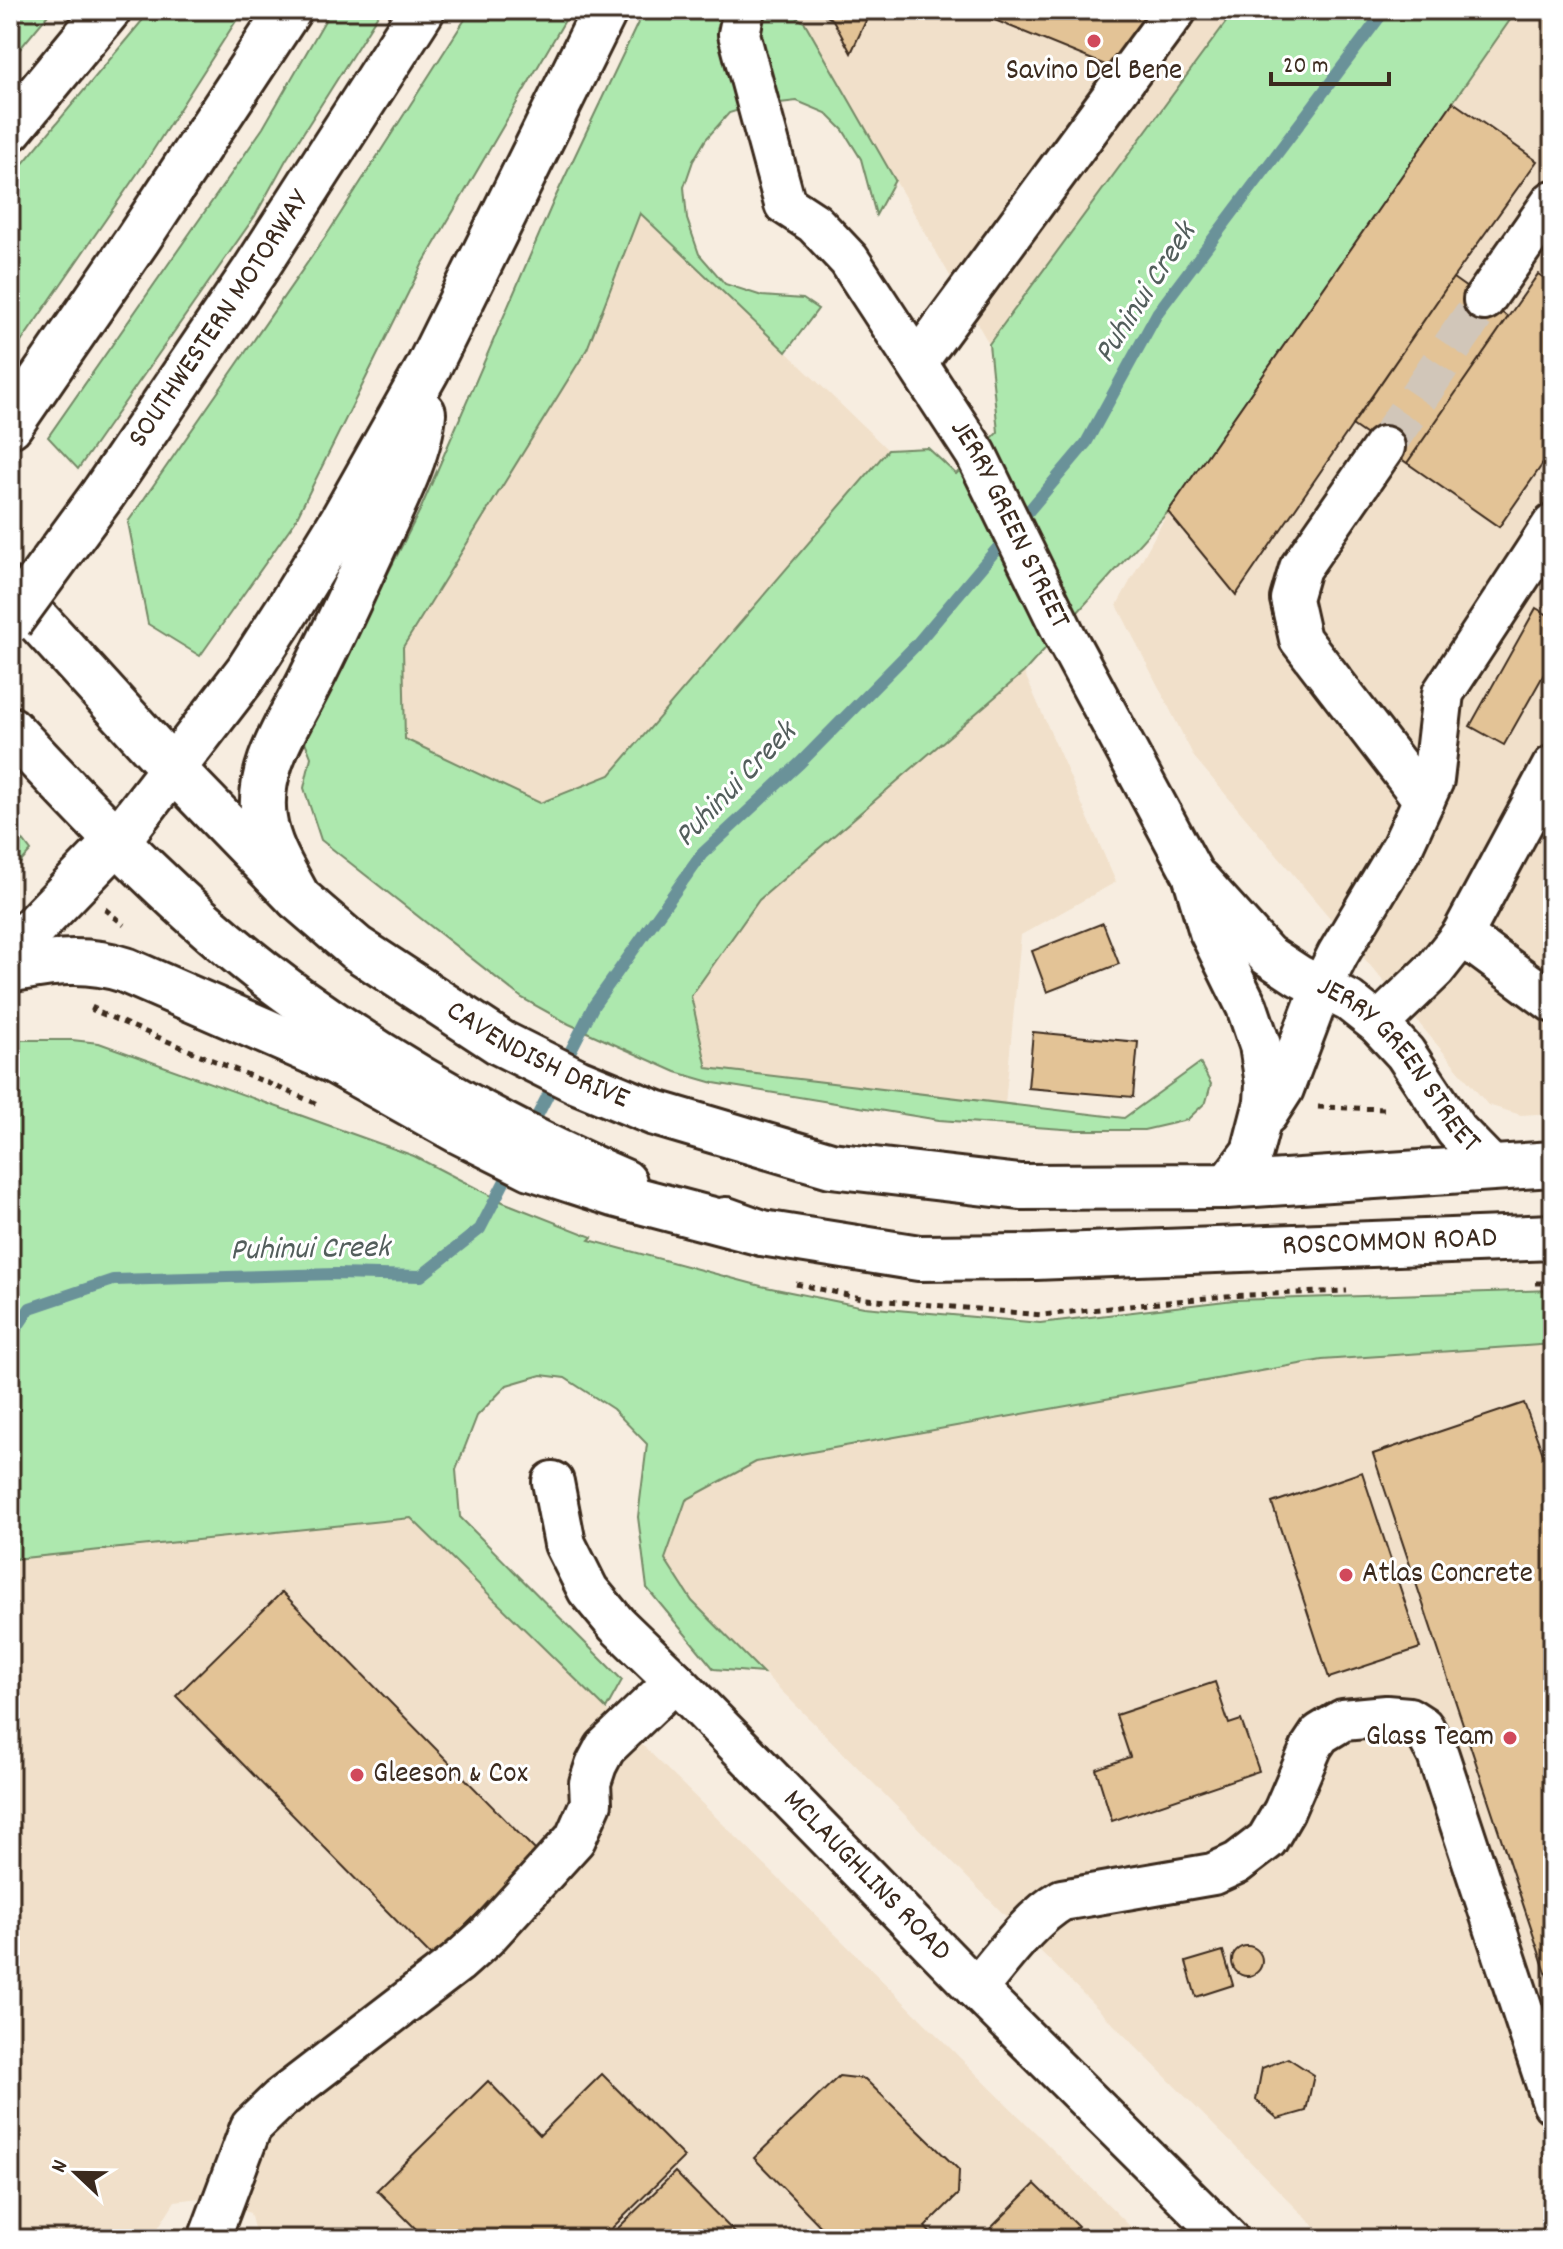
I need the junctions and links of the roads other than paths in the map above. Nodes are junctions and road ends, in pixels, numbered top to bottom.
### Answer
1 (108, 10) edge
2 (289, 10) edge
3 (422, 10) edge
4 (605, 10) edge
5 (744, 10) edge
6 (1176, 10) edge
7 (10, 129) edge
8 (1553, 201) edge
9 (1484, 300) tunnel mouth
10 (917, 362) junction
11 (427, 370) junction
12 (15, 418) edge
13 (1384, 447) tunnel mouth
14 (1553, 525) edge
15 (10, 590) edge
16 (10, 621) edge
17 (10, 729) edge
18 (1553, 766) edge
19 (173, 769) junction
20 (1424, 800) junction
21 (117, 841) junction
22 (1193, 874) junction
23 (298, 898) junction
24 (1462, 935) junction
25 (10, 952) edge
26 (10, 970) edge
27 (1322, 986) junction
28 (1553, 1002) edge
29 (1378, 1024) junction
30 (464, 1118) junction
31 (1260, 1124) junction
32 (1553, 1164) edge
33 (1491, 1166) junction
34 (1226, 1186) junction
35 (1553, 1237) edge
36 (553, 1482) dead end
37 (675, 1681) junction
38 (976, 1989) junction
39 (1553, 2103) edge
40 (209, 2239) edge
41 (1228, 2239) edge

1 - 7 main road
2 - 12 main road
3 - 16 main road, SOUTHWESTERN MOTORWAY, bridge
4 - 11 main road
5 - 10 street, JERRY GREEN STREET
6 - 10 street
8 - 9 street
10 - 22 street, JERRY GREEN STREET
11 - 19 main road
11 - 23 main road
13 - 20 street
14 - 20 street
15 - 19 main road, CAVENDISH DRIVE
17 - 21 main road
18 - 24 street
19 - 21 main road
19 - 23 main road, CAVENDISH DRIVE
20 - 27 street
21 - 25 main road
21 - 30 main road
22 - 27 street, JERRY GREEN STREET
22 - 31 street, JERRY GREEN STREET
23 - 34 main road, CAVENDISH DRIVE
24 - 28 street
24 - 29 street
26 - 30 main road
27 - 29 street, JERRY GREEN STREET
27 - 31 street
29 - 33 street, JERRY GREEN STREET
30 - 35 main road, ROSCOMMON ROAD
31 - 34 street, JERRY GREEN STREET
32 - 33 main road
33 - 34 main road
36 - 37 street, MCLAUGHLINS ROAD
37 - 38 street, MCLAUGHLINS ROAD
37 - 40 street
38 - 39 street
38 - 41 street, MCLAUGHLINS ROAD

